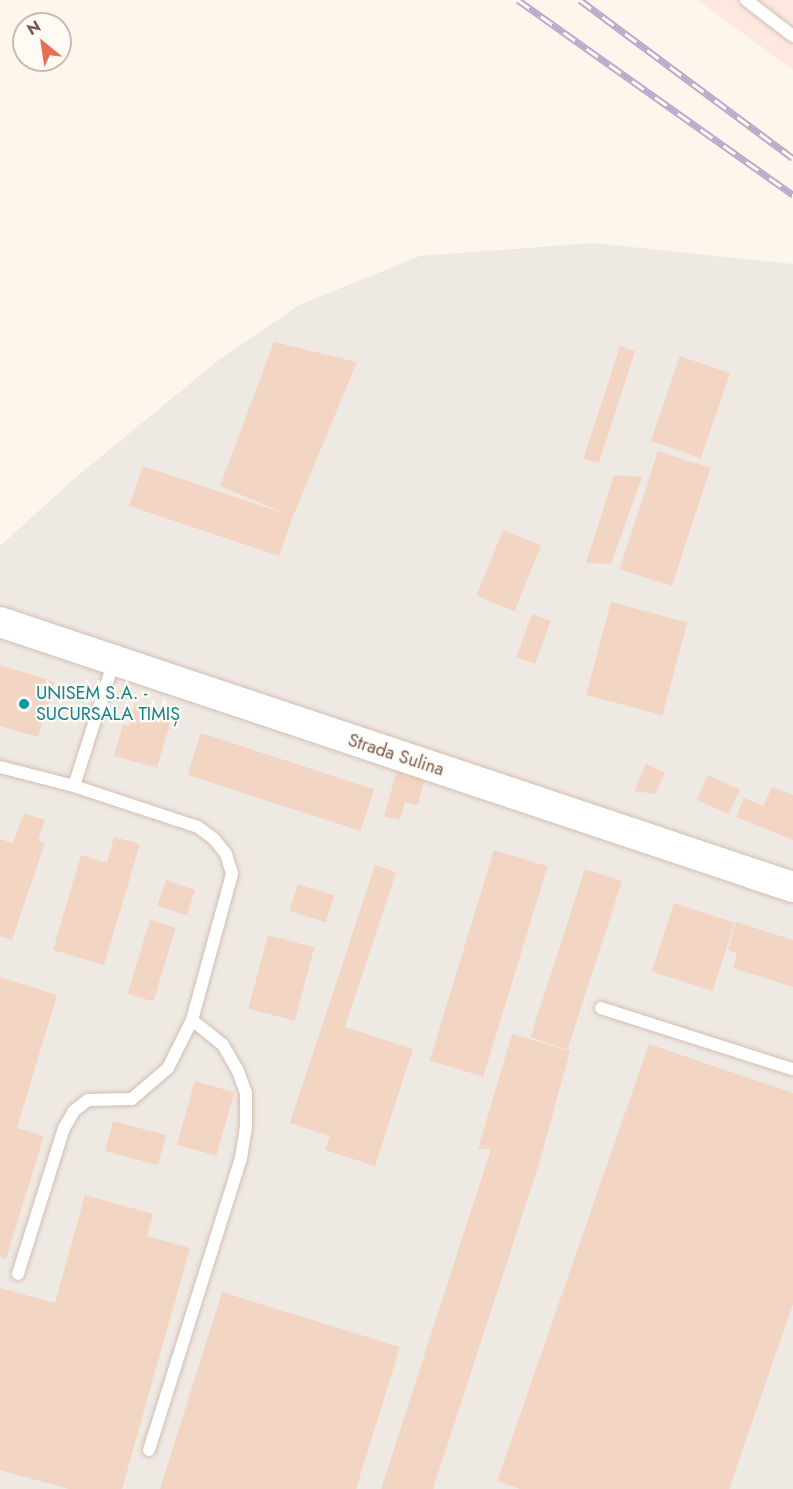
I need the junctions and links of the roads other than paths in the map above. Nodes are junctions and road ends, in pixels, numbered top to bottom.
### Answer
1 (746, 0) edge
2 (793, 36) edge
3 (0, 622) edge
4 (114, 661) junction
5 (0, 767) edge
6 (74, 786) junction
7 (793, 887) edge
8 (601, 1008) dead end
9 (192, 1020) junction
10 (792, 1069) edge
11 (18, 1274) dead end
12 (149, 1450) dead end

1 - 2 lane
3 - 4 street, Strada Sulina
4 - 6 lane
4 - 7 street, Strada Sulina
5 - 6 lane
6 - 9 lane
8 - 10 lane
9 - 11 lane
9 - 12 lane

